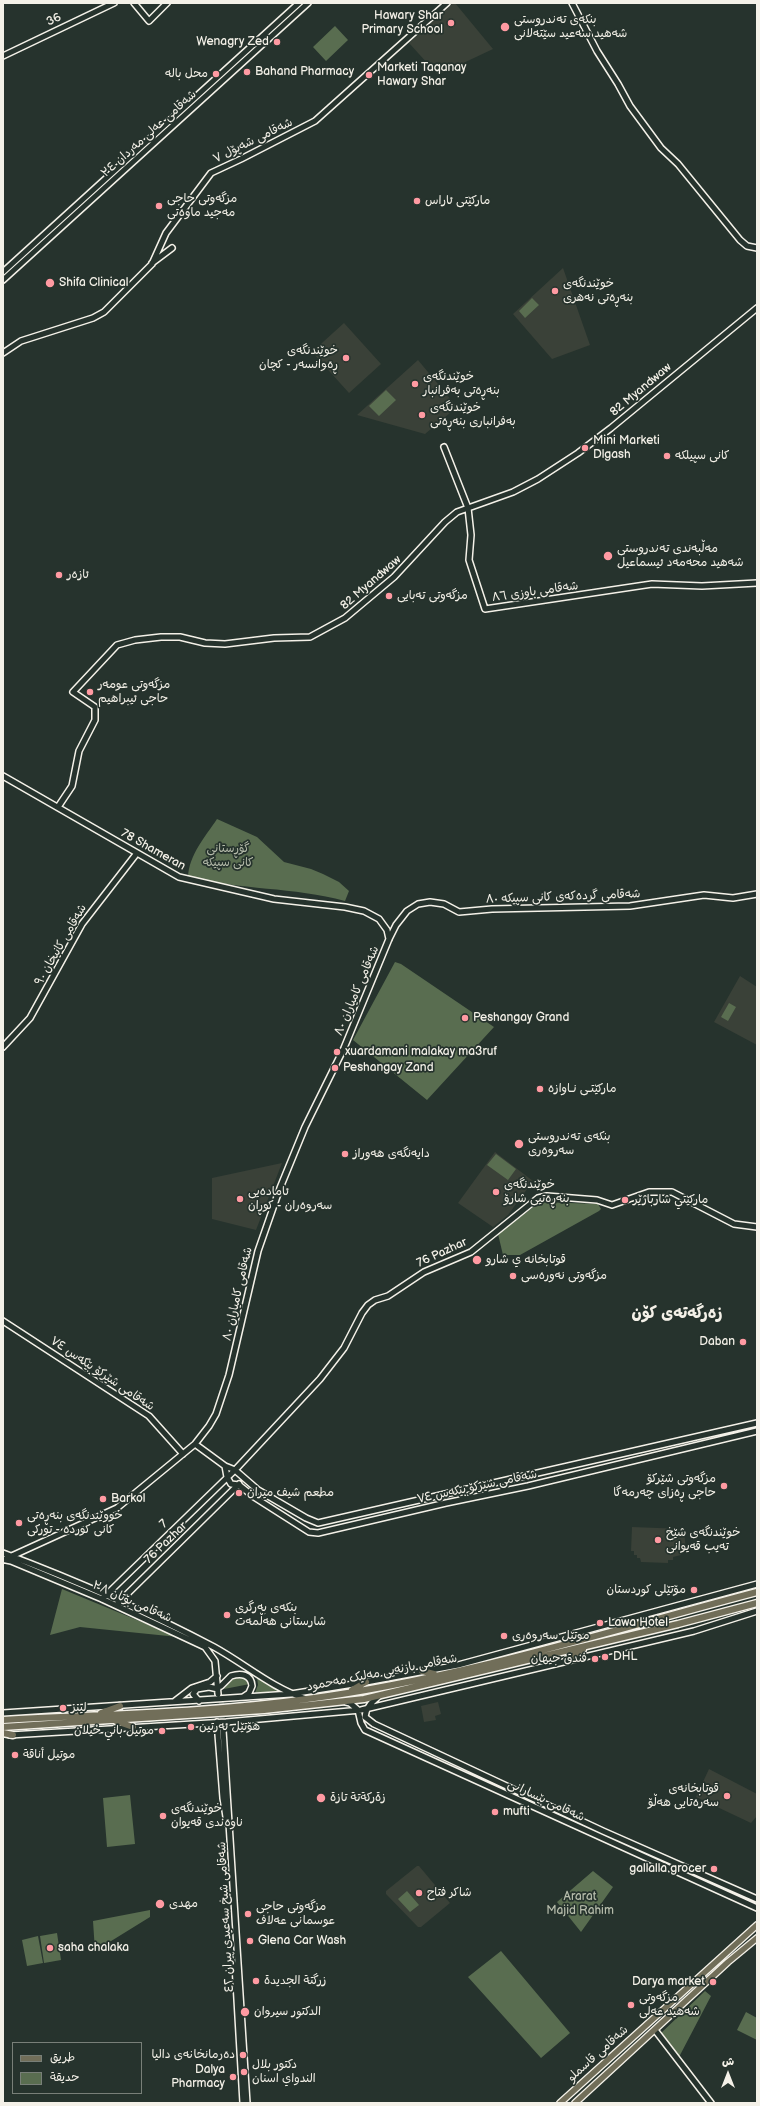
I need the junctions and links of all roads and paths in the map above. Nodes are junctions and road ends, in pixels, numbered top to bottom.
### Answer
1 (114, 3) edge
2 (134, 3) edge
3 (167, 3) edge
4 (299, 3) edge
5 (308, 3) edge
6 (447, 3) edge
7 (572, 3) edge
8 (3, 56) edge
9 (234, 62) junction
10 (238, 67) junction
11 (172, 248) dead end
12 (757, 248) edge
13 (152, 264) junction
14 (3, 272) edge
15 (3, 280) edge
16 (757, 308) edge
17 (3, 352) edge
18 (444, 447) dead end
19 (468, 508) junction
20 (757, 583) edge
21 (3, 776) edge
22 (58, 807) junction
23 (137, 853) junction
24 (757, 894) edge
25 (389, 939) junction
26 (3, 1047) edge
27 (757, 1227) edge
28 (3, 1321) edge
29 (757, 1423) edge
30 (757, 1431) edge
31 (195, 1444) junction
32 (183, 1454) junction
33 (240, 1464) joint
34 (225, 1466) junction
35 (235, 1470) junction
36 (241, 1475) junction
37 (227, 1477) junction
38 (239, 1485) junction
39 (3, 1553) edge
40 (12, 1557) junction
41 (3, 1560) edge
42 (757, 1584) edge
43 (757, 1592) edge
44 (104, 1598) junction
45 (757, 1603) edge
46 (117, 1604) junction
47 (757, 1611) edge
48 (675, 1613) junction
49 (664, 1616) junction
50 (678, 1624) junction
51 (667, 1627) junction
52 (571, 1635) junction
53 (197, 1639) junction
54 (580, 1639) junction
55 (587, 1646) junction
56 (506, 1656) junction
57 (568, 1659) junction
58 (422, 1671) junction
59 (438, 1674) junction
60 (217, 1676) junction
61 (366, 1682) junction
62 (220, 1691) junction
63 (348, 1693) junction
64 (291, 1694) junction
65 (379, 1696) junction
66 (242, 1698) junction
67 (308, 1699) junction
68 (199, 1701) junction
69 (172, 1702) junction
70 (341, 1702) junction
71 (120, 1706) junction
72 (367, 1708) junction
73 (358, 1710) junction
74 (23, 1711) junction
75 (3, 1713) edge
76 (94, 1715) junction
77 (23, 1719) junction
78 (3, 1720) edge
79 (112, 1720) junction
80 (217, 1722) junction
81 (226, 1722) junction
82 (374, 1724) junction
83 (133, 1726) junction
84 (3, 1727) edge
85 (222, 1730) tunnel mouth
86 (369, 1732) junction
87 (3, 1734) edge
88 (13, 1735) joint
89 (229, 1823) junction
90 (613, 1835) junction
91 (610, 1841) junction
92 (757, 1899) edge
93 (757, 1908) edge
94 (757, 1925) edge
95 (757, 1938) edge
96 (655, 2030) junction
97 (243, 2103) edge
98 (247, 2103) edge
99 (560, 2103) edge
100 (575, 2103) edge
101 (711, 2103) edge

1 - 8 street, 36
2 - 3 street
4 - 9 street, شەقامی عەلی مەردان ٣٤
5 - 10 street, شەقامی عەلی مەردان ٣٤
6 - 13 street, شەقامی شەپۆل ٧
7 - 12 street
9 - 10 street
9 - 14 street, شەقامی عەلی مەردان ٣٤
10 - 15 street, شەقامی عەلی مەردان ٣٤
11 - 13 street
13 - 17 street, شەقامی شەپۆل ٧
16 - 19 street, 82 Myandwaw
18 - 19 street, شەقامی باوزی ٨٦
19 - 20 street, شەقامی باوزی ٨٦
19 - 22 street, 82 Myandwaw
21 - 22 street, 78 Shameran
22 - 23 street, 78 Shameran
23 - 25 street, 78 Shameran
23 - 26 street, شەقامی کانیخان ٩٠
24 - 25 street, شەقامی گردەکەی کانی سپیکە ٨٠
25 - 31 street, شەقامی کامیاران ٨٠
27 - 33 street, 76 Pazhar
28 - 32 street, شەقامی شێرکۆ بێکەس ٧٤
29 - 36 street, شەقامی شێرکۆ بێکەس ٧٤
30 - 38 street, شەقامی شێرکۆ بێکەس ٧٤
31 - 32 street, شەقامی کامیاران ٨٠
31 - 34 street, شەقامی شێرکۆ بێکەس ٧٤
32 - 40 street, شەقامی کامیاران ٨٠
33 - 35 street, 7
34 - 35 street, شەقامی شێرکۆ بێکەس ٧٤
34 - 37 street
35 - 36 street, شەقامی شێرکۆ بێکەس ٧٤
35 - 37 street, 7
36 - 38 street
37 - 38 street, شەقامی شێرکۆ بێکەس ٧٤
37 - 44 street, 7
38 - 46 street, 76 Pazhar
39 - 40 street, شەقامی بۆتان ٣٨
40 - 41 street, شەقامی کامیاران ٨٠
40 - 44 street, شەقامی بۆتان ٣٨
41 - 44 street, شەقامی بۆتان ٣٨
42 - 52 street
43 - 48 highway, شەقامی بازنەیی مەلیک مەحمود
44 - 46 street, شەقامی بۆتان ٣٨
45 - 50 highway, شەقامی بازنەیی مەلیک مەحمود
46 - 53 street, شەقامی بۆتان ٣٨
46 - 60 street, شەقامی بۆتان ٣٨
47 - 57 street
48 - 49 highway, شەقامی بازنەیی مەلیک مەحمود
48 - 50 highway
49 - 51 highway
49 - 54 highway, شەقامی بازنەیی مەلیک مەحمود
50 - 51 highway, شەقامی بازنەیی مەلیک مەحمود
51 - 55 highway, شەقامی بازنەیی مەلیک مەحمود
52 - 54 highway
52 - 56 street
53 - 62 street, شەقامی بۆتان ٣٨
53 - 64 street, شەقامی بۆتان ٣٨
54 - 56 highway, شەقامی بازنەیی مەلیک مەحمود
55 - 57 highway
55 - 65 highway, شەقامی بازنەیی مەلیک مەحمود
56 - 58 street
56 - 59 highway, شەقامی بازنەیی مەلیک مەحمود
57 - 72 street
58 - 59 highway
58 - 61 street
59 - 63 highway, شەقامی بازنەیی مەلیک مەحمود
60 - 62 street, شەقامی بۆتان ٣٨
60 - 69 street
61 - 63 highway
61 - 64 street
62 - 66 street
62 - 68 street
63 - 67 highway, شەقامی بازنەیی مەلیک مەحمود
64 - 66 street
64 - 67 street, شەقامی بۆتان ٣٨
65 - 70 highway, شەقامی بازنەیی مەلیک مەحمود
65 - 72 street
66 - 68 street
67 - 76 highway, شەقامی بازنەیی مەلیک مەحمود
68 - 69 street
69 - 71 street
70 - 73 street
70 - 79 highway, شەقامی بازنەیی مەلیک مەحمود
71 - 74 street
71 - 76 highway
72 - 73 street
72 - 82 street
73 - 81 street
73 - 86 street
74 - 75 street
74 - 77 highway
76 - 77 highway, شەقامی بازنەیی مەلیک مەحمود
77 - 78 highway, شەقامی بازنەیی مەلیک مەحمود
79 - 83 highway
79 - 84 highway, شەقامی بازنەیی مەلیک مەحمود
80 - 81 street
80 - 83 street
80 - 89 street
81 - 89 street
82 - 86 street
82 - 90 street, شەقامی بێسارانی
83 - 88 street
85 - 89 street, شەقامی شیخ سەعیدی پیران ٤٢
86 - 91 street, شەقامی بێسارانی
87 - 88 highway
89 - 97 street, شەقامی شیخ سەعیدی پیران ٤٢
89 - 98 street, شەقامی شیخ سەعیدی پیران ٤٢
90 - 91 street
90 - 92 street, شەقامی بێسارانی
91 - 93 street, شەقامی بێسارانی
94 - 99 main road, شەقامی قاسملو
95 - 96 main road, شەقامی قاسملو
96 - 100 main road, شەقامی قاسملو
96 - 101 street

